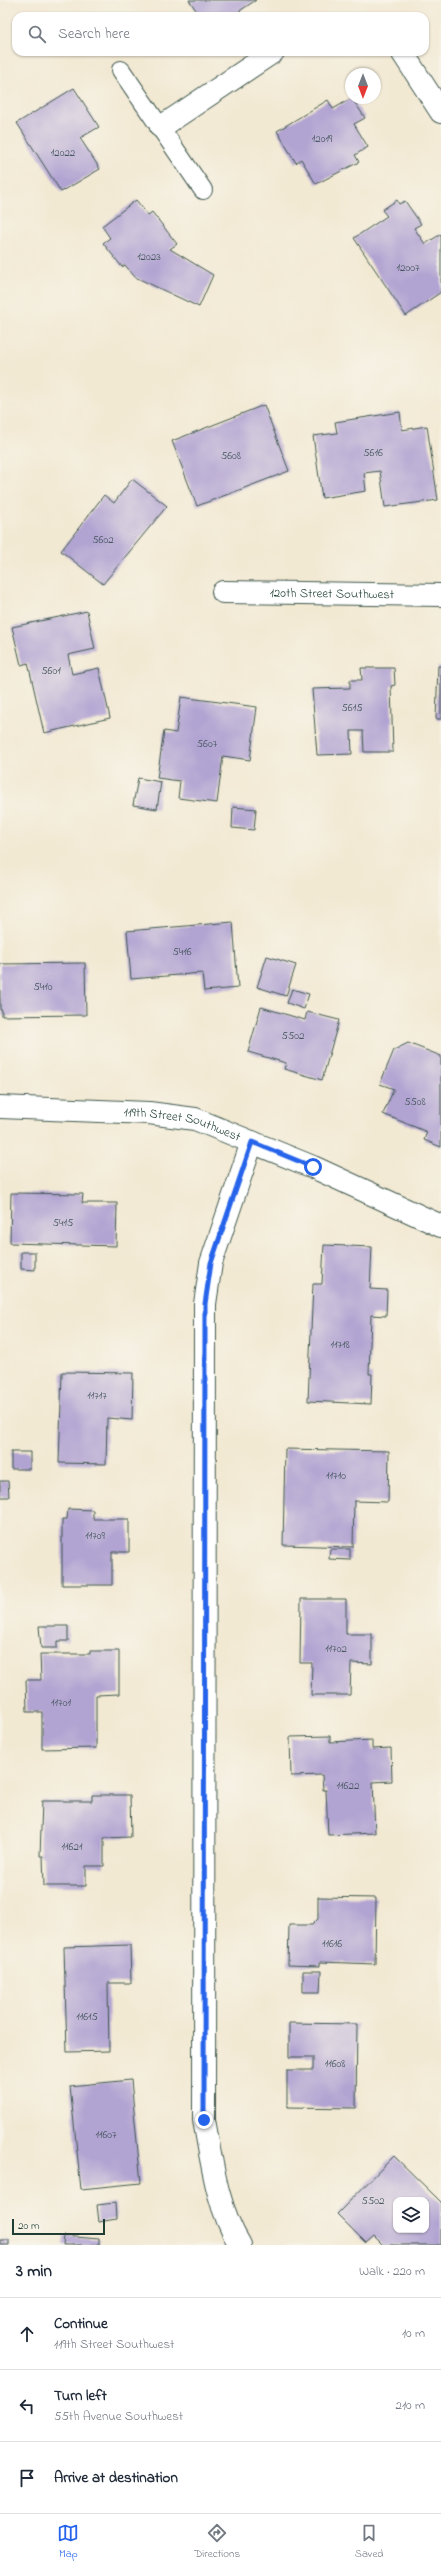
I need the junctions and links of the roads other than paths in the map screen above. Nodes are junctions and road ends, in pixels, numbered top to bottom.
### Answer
1 (267, 56) edge
2 (405, 56) edge
3 (121, 70) dead end
4 (441, 112) edge
5 (161, 127) junction
6 (203, 190) dead end
7 (223, 592) dead end
8 (441, 595) edge
9 (0, 1107) edge
10 (252, 1142) junction
11 (441, 1226) edge
12 (240, 2245) edge

1 - 5 street
2 - 4 street
3 - 5 lane
5 - 6 lane
7 - 8 street, 120th Street Southwest
9 - 10 street, 119th Street Southwest
10 - 11 street, 119th Street Southwest
10 - 12 street

